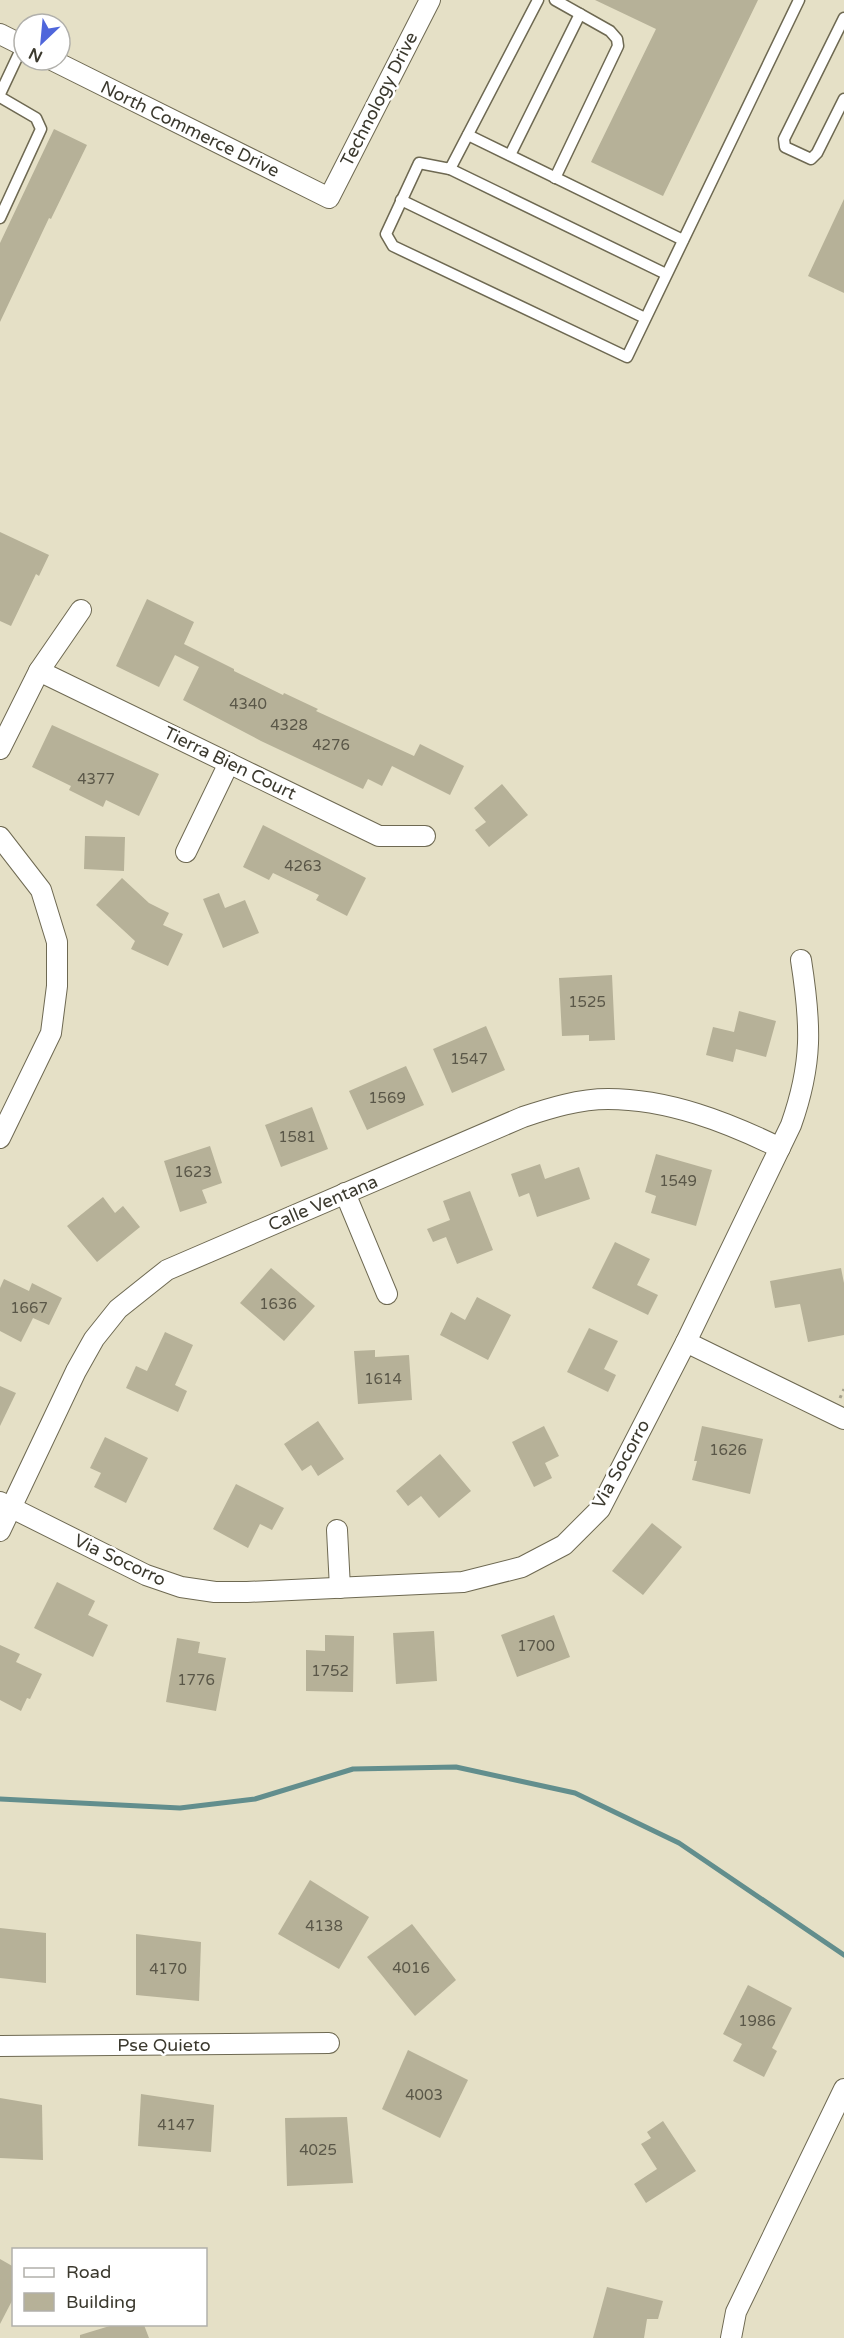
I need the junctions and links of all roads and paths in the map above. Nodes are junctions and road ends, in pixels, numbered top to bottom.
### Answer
1 (430, 0) edge
2 (538, 0) edge
3 (555, 0) edge
4 (799, 0) edge
5 (580, 14) junction
6 (844, 18) edge
7 (12, 69) edge
8 (72, 70) edge
9 (0, 95) edge
10 (844, 99) edge
11 (468, 135) junction
12 (510, 155) junction
13 (450, 169) junction
14 (555, 178) junction
15 (329, 198) joint
16 (401, 200) junction
17 (0, 218) edge
18 (683, 240) junction
19 (666, 274) junction
20 (645, 318) junction
21 (81, 610) dead end
22 (39, 671) junction
23 (0, 749) edge
24 (229, 763) junction
25 (425, 836) dead end
26 (0, 837) edge
27 (186, 852) dead end
28 (801, 960) dead end
29 (0, 1138) edge
30 (780, 1148) junction
31 (345, 1194) junction
32 (387, 1294) dead end
33 (686, 1342) junction
34 (844, 1419) edge
35 (6, 1505) edge
36 (337, 1530) dead end
37 (0, 1531) edge
38 (340, 1588) junction
39 (329, 2043) dead end
40 (0, 2046) edge
41 (844, 2089) edge
42 (731, 2338) edge

1 - 15 street, Technology Drive
2 - 11 lane
3 - 5 lane
4 - 18 lane
5 - 12 lane
5 - 14 lane
6 - 10 lane
7 - 9 lane
8 - 15 street, North Commerce Drive
9 - 17 lane
11 - 12 lane
11 - 13 lane
12 - 14 lane
13 - 16 lane
13 - 19 lane
14 - 18 lane
16 - 20 lane
16 - 20 lane
18 - 19 lane
19 - 20 lane
21 - 22 street
22 - 23 street
22 - 24 street, Tierra Bien Court
24 - 25 street, Tierra Bien Court
24 - 27 street
26 - 29 street
28 - 30 street, Via Socorro
30 - 31 street, Calle Ventana
30 - 33 street, Via Socorro
31 - 32 street
31 - 35 street, Calle Ventana
33 - 34 street
33 - 38 street, Via Socorro
35 - 37 street, Calle Ventana
35 - 38 street, Via Socorro
36 - 38 street
39 - 40 street, Pse Quieto
41 - 42 street

